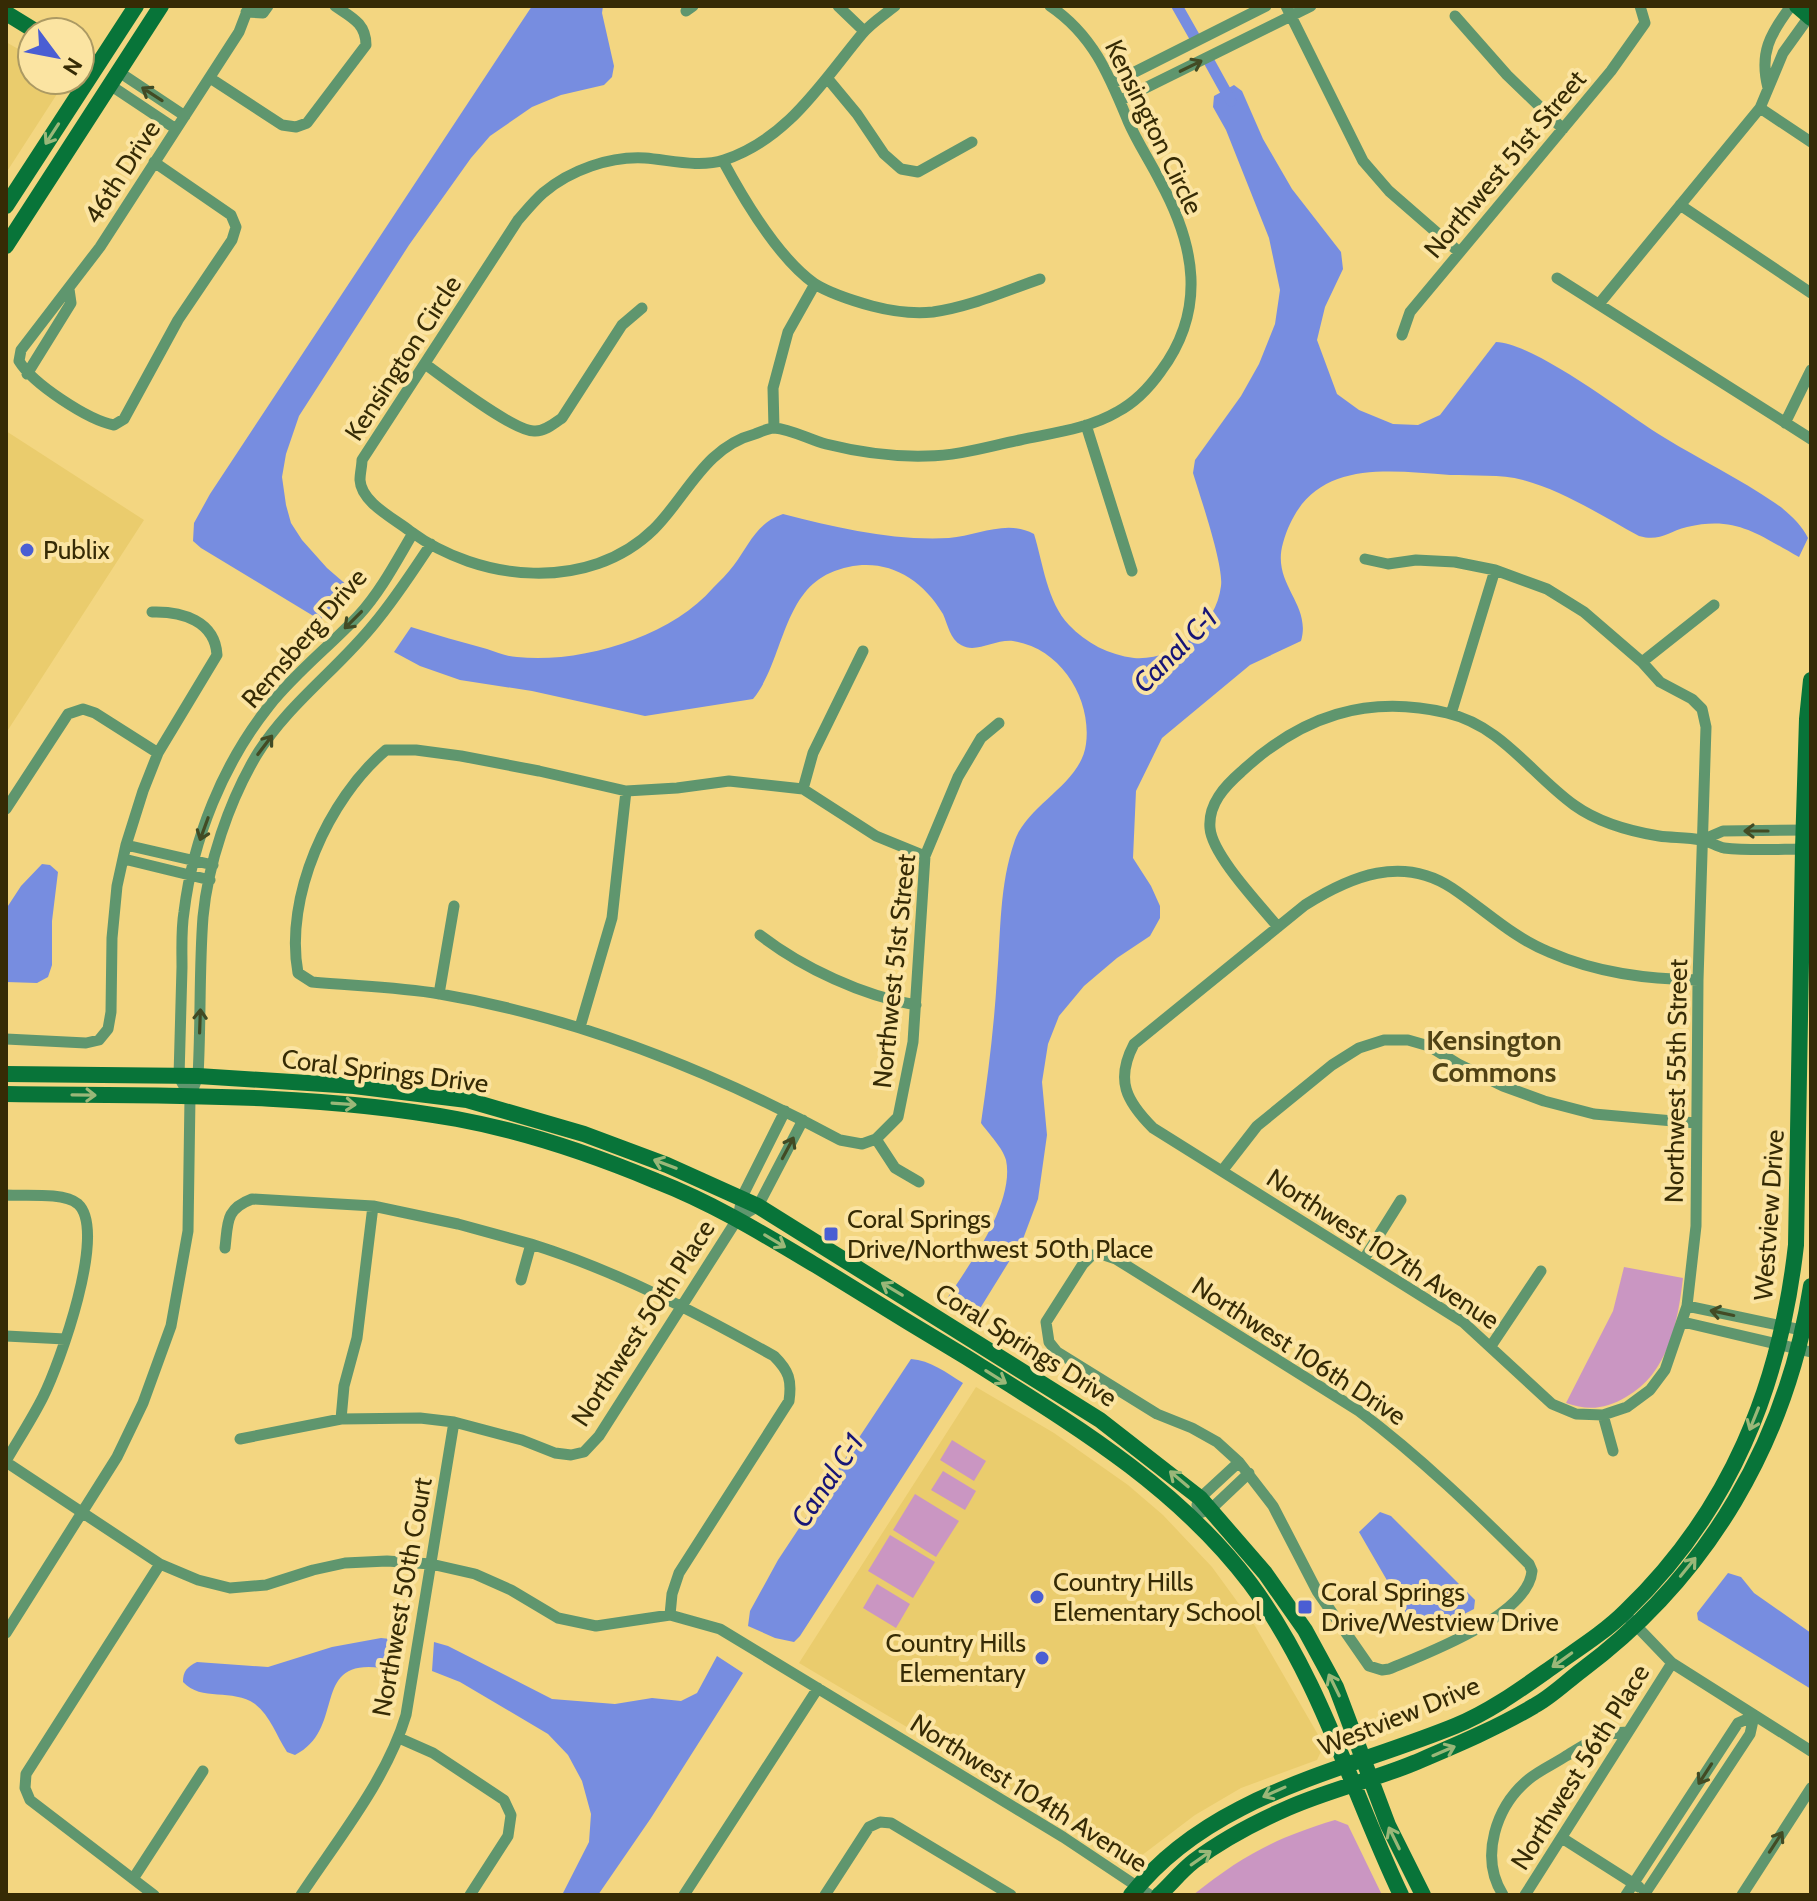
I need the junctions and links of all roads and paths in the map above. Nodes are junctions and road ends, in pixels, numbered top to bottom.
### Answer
1 (136, 6) edge
2 (161, 6) edge
3 (268, 6) edge
4 (335, 6) edge
5 (838, 6) edge
6 (895, 6) edge
7 (1050, 6) edge
8 (1266, 6) edge
9 (1311, 6) edge
10 (1640, 6) edge
11 (248, 9) edge
12 (1289, 11) edge
13 (1804, 12) edge
14 (1455, 16) dead end
15 (864, 31) junction
16 (1767, 46) junction
17 (1783, 53) junction
18 (96, 67) edge
19 (96, 69) edge
20 (114, 78) junction
21 (210, 78) junction
22 (828, 79) junction
23 (1113, 83) junction
24 (1768, 88) junction
25 (77, 96) edge
26 (1121, 100) junction
27 (1760, 108) junction
28 (185, 116) junction
29 (176, 129) junction
30 (1563, 129) junction
31 (972, 142) dead end
32 (1811, 142) edge
33 (723, 161) junction
34 (154, 162) junction
35 (1680, 205) junction
36 (6, 206) edge
37 (6, 246) edge
38 (1459, 252) junction
39 (1557, 278) dead end
40 (1040, 279) dead end
41 (815, 284) junction
42 (69, 289) junction
43 (1811, 293) edge
44 (1599, 304) junction
45 (642, 308) dead end
46 (1402, 335) dead end
47 (425, 364) junction
48 (1811, 370) edge
49 (27, 374) junction
50 (1785, 423) junction
51 (1086, 425) junction
52 (774, 428) junction
53 (1811, 439) edge
54 (413, 533) junction
55 (431, 544) junction
56 (1365, 559) dead end
57 (1495, 570) junction
58 (1132, 571) dead end
59 (1714, 605) dead end
60 (152, 612) dead end
61 (863, 651) dead end
62 (1642, 662) junction
63 (1811, 680) edge
64 (1451, 714) junction
65 (999, 723) dead end
66 (158, 753) junction
67 (803, 789) junction
68 (626, 791) junction
69 (6, 809) edge
70 (1807, 830) edge
71 (1702, 840) junction
72 (126, 845) junction
73 (1807, 849) edge
74 (925, 856) junction
75 (124, 859) junction
76 (193, 860) junction
77 (213, 865) junction
78 (190, 875) junction
79 (210, 880) junction
80 (454, 906) dead end
81 (1278, 927) junction
82 (760, 935) dead end
83 (1698, 980) junction
84 (439, 994) junction
85 (916, 1005) junction
86 (580, 1027) junction
87 (6, 1039) edge
88 (6, 1074) edge
89 (198, 1076) junction
90 (179, 1077) junction
91 (6, 1094) edge
92 (190, 1097) junction
93 (785, 1111) junction
94 (803, 1120) junction
95 (1696, 1123) junction
96 (876, 1139) junction
97 (1222, 1171) junction
98 (919, 1182) dead end
99 (6, 1195) edge
100 (742, 1197) junction
101 (1401, 1200) dead end
102 (373, 1206) junction
103 (758, 1206) junction
104 (738, 1218) junction
105 (531, 1244) junction
106 (225, 1248) dead end
107 (1364, 1259) junction
108 (1541, 1271) dead end
109 (521, 1280) dead end
110 (1811, 1286) edge
111 (683, 1305) junction
112 (1687, 1306) junction
113 (1683, 1322) junction
114 (1785, 1326) junction
115 (1808, 1332) edge
116 (6, 1336) edge
117 (65, 1339) junction
118 (1780, 1345) junction
119 (1491, 1346) junction
120 (1805, 1350) edge
121 (1603, 1415) junction
122 (341, 1419) junction
123 (454, 1422) junction
124 (240, 1439) dead end
125 (1613, 1451) dead end
126 (6, 1461) edge
127 (1239, 1462) junction
128 (1249, 1473) junction
129 (1206, 1503) junction
130 (83, 1514) junction
131 (1191, 1516) junction
132 (160, 1564) junction
133 (431, 1564) junction
134 (1624, 1613) junction
135 (670, 1615) junction
136 (1637, 1626) junction
137 (6, 1633) edge
138 (1672, 1663) junction
139 (818, 1688) junction
140 (1754, 1716) junction
141 (1628, 1732) junction
142 (399, 1738) junction
143 (1811, 1751) edge
144 (1364, 1757) junction
145 (1346, 1763) junction
146 (203, 1771) dead end
147 (1363, 1782) junction
148 (1811, 1788) edge
149 (1562, 1838) junction
150 (133, 1879) junction
151 (1633, 1884) junction
152 (1140, 1892) edge
153 (1647, 1894) edge
154 (154, 1895) edge
155 (301, 1895) edge
156 (470, 1895) edge
157 (684, 1895) edge
158 (825, 1895) edge
159 (1011, 1895) edge
160 (1159, 1895) edge
161 (1401, 1895) edge
162 (1423, 1895) edge
163 (1503, 1895) edge
164 (1525, 1895) edge
165 (1626, 1895) edge
166 (1742, 1895) edge

1 - 18 main road
2 - 20 main road
3 - 11 street, 46th Drive
4 - 21 street
5 - 15 street
6 - 15 street, Kensington Circle
7 - 23 street, Kensington Circle
8 - 23 street
9 - 12 street
10 - 30 street, Northwest 51st Street
11 - 21 street, 46th Drive
26 -> 12 street
12 - 38 street
13 - 16 street
13 - 17 street
14 - 30 street
15 - 22 street, Kensington Circle
16 - 17 street
16 - 24 street
17 - 24 street
19 - 20 main road
28 -> 20 street
20 - 29 street
20 - 37 main road
21 - 28 street, 46th Drive
22 - 31 street
22 - 33 street, Kensington Circle
23 - 26 street, Kensington Circle
24 - 27 street
25 -> 36 main road
26 - 51 street, Kensington Circle
27 - 32 street
27 - 35 street
28 - 29 street, 46th Drive
29 - 34 street, 46th Drive
30 - 38 street, Northwest 51st Street
33 - 41 street
33 - 47 street, Kensington Circle
34 - 42 street, 46th Drive
34 - 49 street
35 - 43 street
35 - 44 street
38 - 46 street, Northwest 51st Street
39 - 44 street
40 - 41 street
41 - 52 street
42 - 49 street, 46th Drive
42 - 49 street, 46th Drive
44 - 50 street
45 - 47 street
47 - 54 street, Kensington Circle
48 - 50 street
50 - 53 street
51 - 52 street, Kensington Circle
51 - 58 street
52 - 55 street, Kensington Circle
54 - 55 street, Kensington Circle
54 -> 76 street, Remsberg Drive
77 -> 55 street, Remsberg Drive
56 - 57 street
57 - 62 street
57 - 64 street
59 - 62 street
60 - 66 street
61 - 67 street
62 - 71 street, Northwest 55th Street
63 - 70 main road, Westview Drive
64 - 71 street
64 - 81 street
65 - 74 street, Northwest 51st Street
66 - 69 street
66 - 72 street
67 - 68 street
67 - 74 street
68 - 84 street
68 - 86 street
70 -> 71 street
70 - 73 main road, Westview Drive
71 - 73 street
71 - 83 street, Northwest 55th Street
72 - 75 street
72 - 76 street
73 - 114 main road, Westview Drive
74 - 85 street, Northwest 51st Street
75 - 78 street
75 - 87 street
76 - 77 street
76 - 78 street, Remsberg Drive
77 - 79 street, Remsberg Drive
78 - 79 street
78 - 90 street, Remsberg Drive
89 -> 79 street, Remsberg Drive
80 - 84 street
81 - 83 street
81 - 97 street, Northwest 107th Avenue
82 - 85 street
83 - 95 street, Northwest 55th Street
84 - 86 street
85 - 96 street, Northwest 51st Street
86 - 93 street
88 - 90 main road, Coral Springs Drive
89 - 90 main road, Coral Springs Drive
89 - 92 street, Remsberg Drive
100 -> 89 main road, Coral Springs Drive
90 - 92 street, Remsberg Drive
91 -> 92 main road, Coral Springs Drive
92 -> 104 main road, Coral Springs Drive
92 - 130 street, Remsberg Drive
93 - 94 street
93 - 100 street, Northwest 50th Place
94 - 96 street
103 -> 94 street
95 - 97 street
95 - 112 street, Northwest 55th Street
96 - 98 street
97 - 107 street, Northwest 107th Avenue
99 - 117 street
100 - 103 main road, Coral Springs Drive
100 - 104 street, Northwest 50th Place
101 - 107 street
102 - 105 street
102 - 106 street
102 - 122 street
103 - 104 street, Northwest 50th Place
129 -> 103 main road, Coral Springs Drive
104 - 111 street, Northwest 50th Place
104 -> 131 main road, Coral Springs Drive
105 - 109 street
105 - 111 street
107 - 119 street, Northwest 107th Avenue
108 - 119 street
110 - 115 main road, Westview Drive
111 - 123 street, Northwest 50th Place
111 - 135 street
112 - 113 street, Northwest 55th Street
114 -> 112 street
113 - 118 street
113 - 121 street, Northwest 55th Street
114 - 115 street
114 - 118 main road, Westview Drive
115 - 120 main road, Westview Drive
116 - 117 street
117 - 126 street
118 - 120 street
118 -> 134 main road, Westview Drive
119 - 121 street, Northwest 107th Avenue
136 -> 120 main road, Westview Drive
121 - 125 street
122 - 123 street
122 - 124 street
123 - 133 street, Northwest 50th Court
126 - 130 street, Northwest 104th Avenue
127 - 128 street, Northwest 106th Drive
127 - 128 street, Northwest 106th Drive
127 - 129 street
128 - 129 street
129 - 131 street
144 -> 129 main road, Coral Springs Drive
130 - 132 street, Northwest 104th Avenue
130 - 137 street, Remsberg Drive
131 - 145 main road, Coral Springs Drive
132 - 133 street, Northwest 104th Avenue
132 - 150 street
133 - 135 street, Northwest 104th Avenue
133 - 142 street, Northwest 50th Court
134 - 136 street
134 -> 144 main road, Westview Drive
135 - 139 street, Northwest 104th Avenue
136 - 138 street
147 -> 136 main road, Westview Drive
138 - 140 street
138 - 141 street, Northwest 56th Place
139 - 152 street, Northwest 104th Avenue
139 - 157 street
140 - 143 street
140 -> 151 street
140 - 153 street
141 - 149 street, Northwest 56th Place
141 - 163 street
142 - 155 street, Northwest 50th Court
142 - 156 street
144 - 145 main road, Westview Drive
144 - 147 main road, Coral Springs Drive
145 - 147 main road, Coral Springs Drive
145 -> 152 main road, Westview Drive
146 - 150 street
160 -> 147 main road, Westview Drive
147 - 161 main road, Coral Springs Drive
162 -> 147 main road, Coral Springs Drive
166 -> 148 street
149 - 151 street
149 - 164 street, Northwest 56th Place
150 - 154 street
151 - 153 street
151 - 165 street
158 - 159 street

